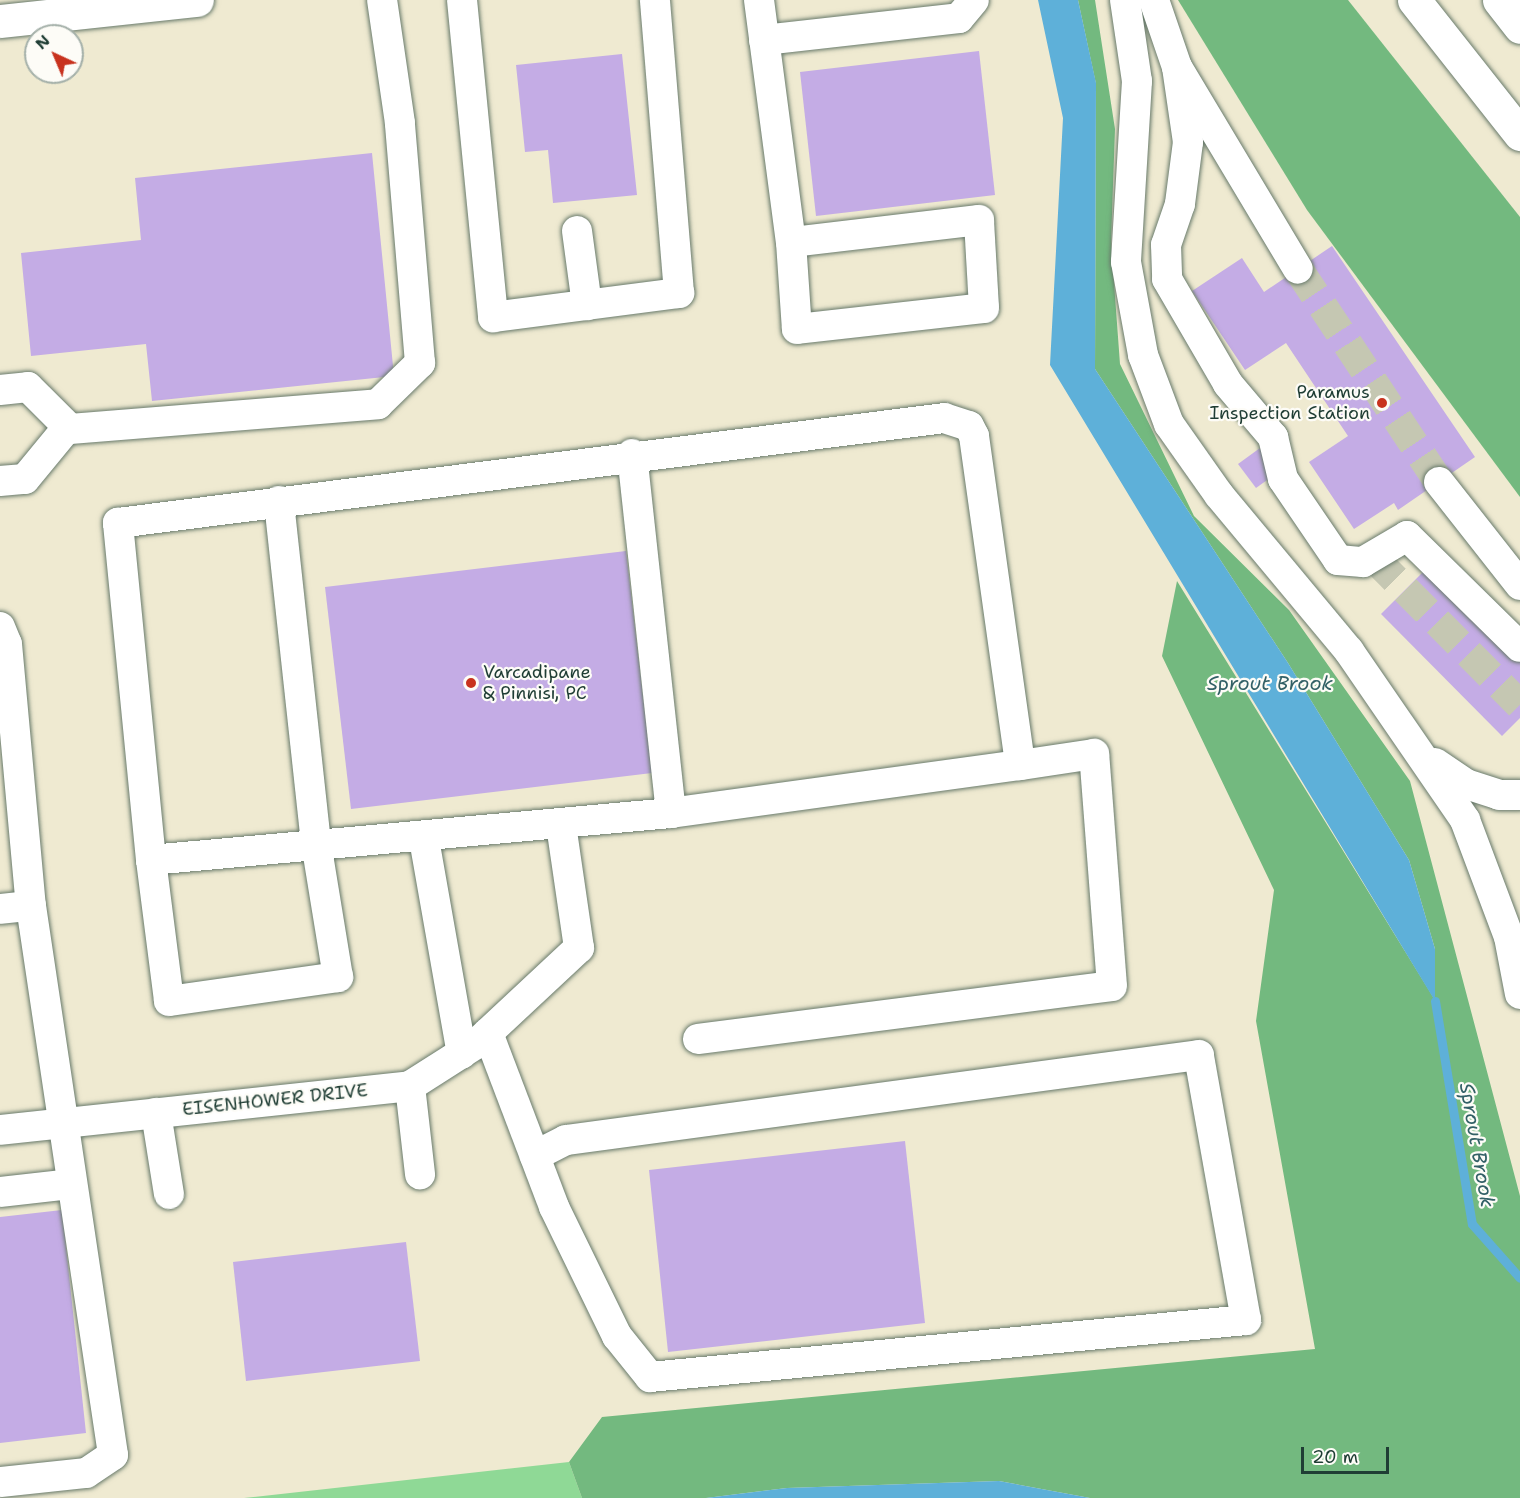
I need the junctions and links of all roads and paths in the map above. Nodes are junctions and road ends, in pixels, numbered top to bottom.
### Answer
1 (197, 0) edge
2 (382, 0) edge
3 (462, 0) edge
4 (655, 0) edge
5 (759, 0) edge
6 (974, 0) edge
7 (1125, 0) edge
8 (1154, 0) edge
9 (1414, 0) edge
10 (1499, 0) edge
11 (162, 2) edge
12 (0, 21) edge
13 (1520, 27) edge
14 (764, 40) junction
15 (1176, 67) junction
16 (1520, 135) edge
17 (578, 231) dead end
18 (791, 242) junction
19 (1298, 269) tunnel mouth
20 (587, 305) junction
21 (0, 390) edge
22 (67, 428) junction
23 (632, 454) junction
24 (0, 481) edge
25 (1439, 482) tunnel mouth
26 (279, 501) junction
27 (1520, 585) edge
28 (0, 627) edge
29 (1520, 647) edge
30 (1424, 753) junction
31 (1020, 765) junction
32 (1520, 795) edge
33 (671, 813) junction
34 (561, 824) junction
35 (424, 839) junction
36 (316, 843) junction
37 (151, 860) junction
38 (31, 906) junction
39 (0, 909) edge
40 (1520, 994) edge
41 (488, 1033) junction
42 (698, 1039) dead end
43 (462, 1054) junction
44 (410, 1086) junction
45 (156, 1113) junction
46 (63, 1123) junction
47 (0, 1130) edge
48 (535, 1156) junction
49 (420, 1174) dead end
50 (71, 1184) junction
51 (0, 1192) edge
52 (169, 1194) dead end
53 (0, 1482) edge

1 - 11 main road
2 - 22 street
3 - 20 street
4 - 20 street
5 - 14 street
6 - 14 street
7 - 30 street
8 - 15 street
9 - 16 main road
10 - 13 main road
11 - 12 main road
14 - 18 street
15 - 19 street
15 - 29 street
17 - 20 street
18 - 18 street
21 - 22 street
22 - 24 street
23 - 26 street
23 - 31 street
23 - 33 street
25 - 27 street
26 - 36 street
26 - 37 street
28 - 38 street
30 - 32 street
30 - 40 street
31 - 33 street
31 - 42 street
33 - 34 street
34 - 35 street
34 - 41 street, EISENHOWER DRIVE
35 - 36 street
35 - 43 street
36 - 37 street
36 - 37 street
38 - 39 street
38 - 46 street
41 - 43 street, EISENHOWER DRIVE
41 - 48 street
43 - 44 street, EISENHOWER DRIVE
44 - 45 street, EISENHOWER DRIVE
44 - 49 street
45 - 46 street, EISENHOWER DRIVE
45 - 52 street
46 - 47 street, EISENHOWER DRIVE
46 - 50 street
48 - 48 street
50 - 51 street
50 - 53 street

